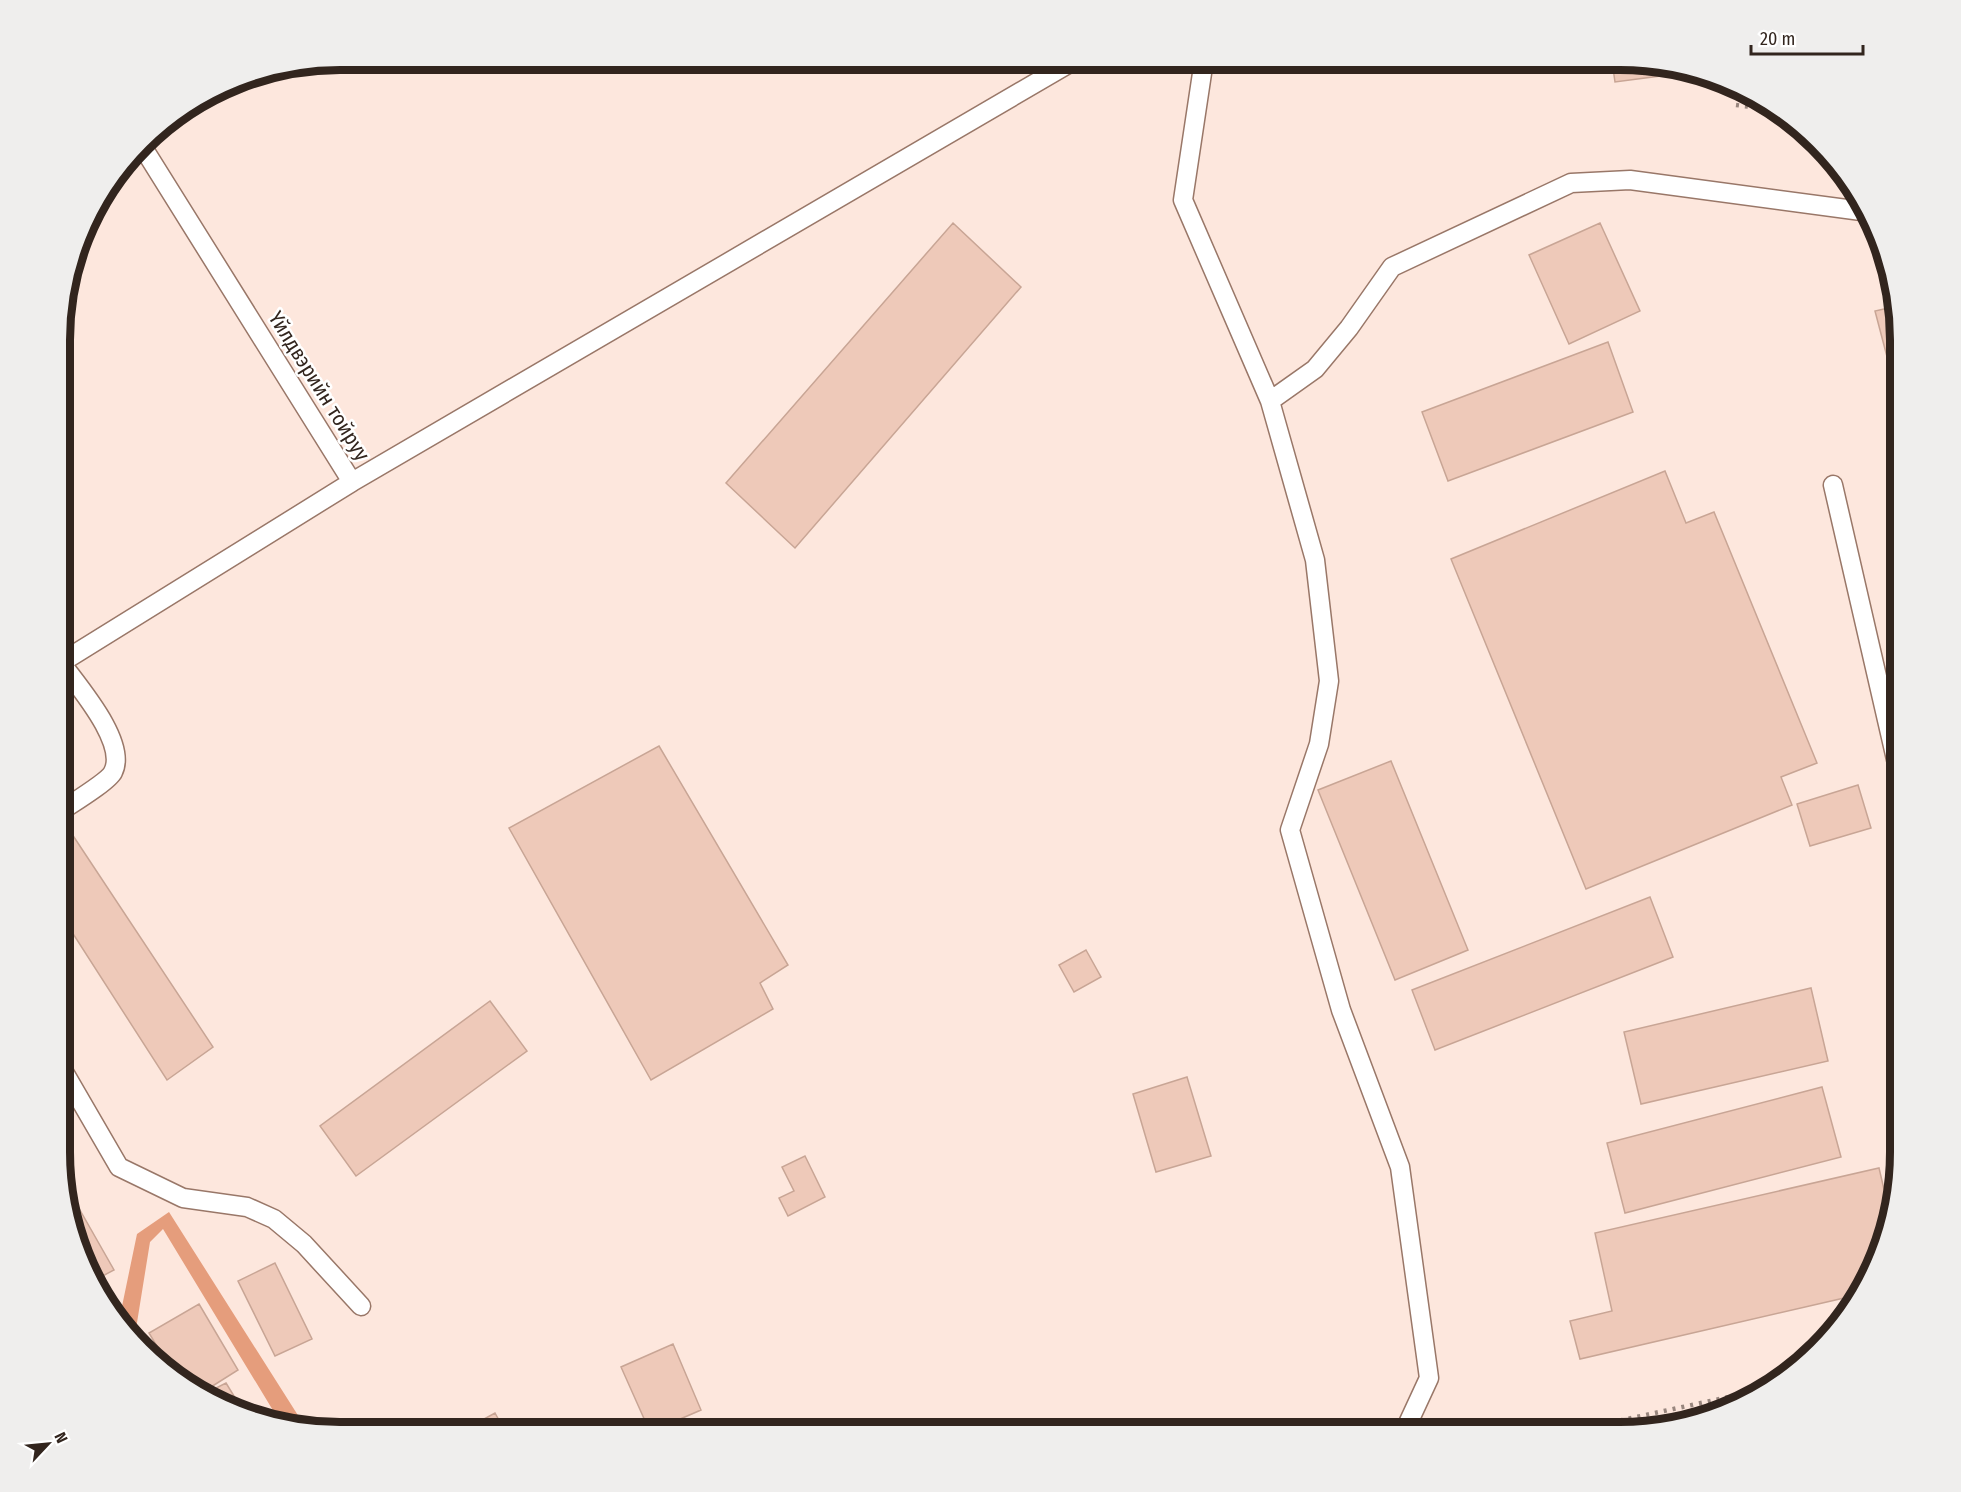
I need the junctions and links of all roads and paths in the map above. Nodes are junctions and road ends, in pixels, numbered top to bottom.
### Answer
1 (1058, 70) edge
2 (1202, 70) edge
3 (147, 154) edge
4 (1857, 210) edge
5 (1270, 401) junction
6 (352, 482) junction
7 (1833, 485) dead end
8 (70, 658) edge
9 (70, 674) edge
10 (1890, 733) edge
11 (70, 804) edge
12 (70, 1083) edge
13 (362, 1306) dead end
14 (1409, 1422) edge

1 - 6 lane
2 - 5 lane
3 - 6 lane, Үйлдвэрийн тойруу
4 - 5 lane
5 - 14 lane
6 - 8 lane, Үйлдвэрийн тойруу
7 - 10 lane
9 - 11 lane
12 - 13 lane

